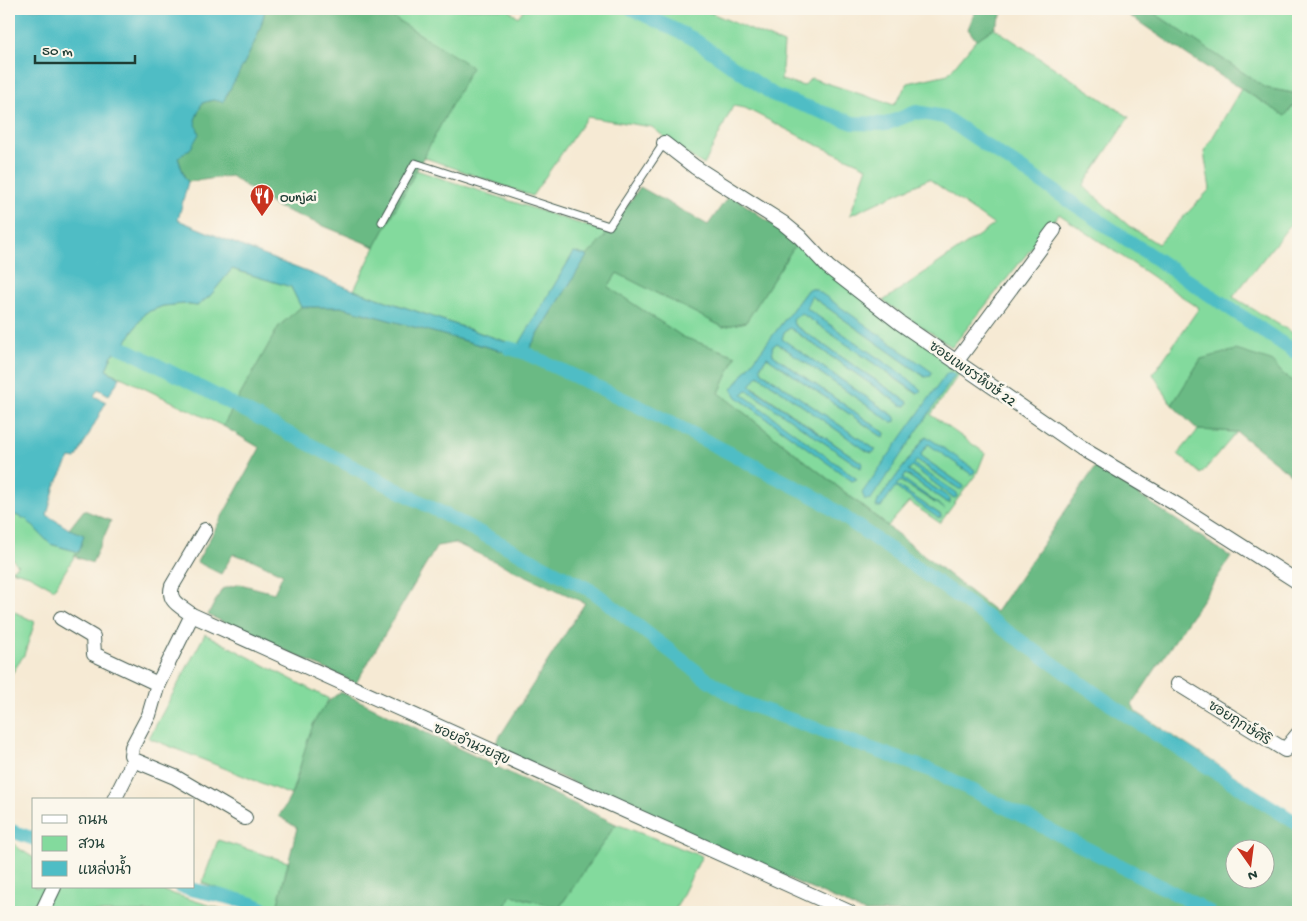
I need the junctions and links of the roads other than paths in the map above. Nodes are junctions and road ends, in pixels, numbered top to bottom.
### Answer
1 (664, 143) joint
2 (382, 222) dead end
3 (1054, 230) dead end
4 (956, 362) junction
5 (205, 530) dead end
6 (1298, 582) edge
7 (192, 615) junction
8 (61, 618) dead end
9 (158, 684) junction
10 (1178, 684) dead end
11 (1298, 734) edge
12 (134, 760) junction
13 (115, 798) edge
14 (245, 818) dead end
15 (54, 888) edge
16 (42, 912) edge
17 (849, 912) edge

1 - 2 lane
1 - 4 street, ซอยเพชรหึงษ์ 22
3 - 4 street
4 - 6 street, ซอยเพชรหึงษ์ 22
5 - 7 street, ซอยอำนวยสุข
7 - 9 street
7 - 17 street, ซอยอำนวยสุข
8 - 9 street
9 - 12 street
10 - 11 street, ซอยฤกษ์ศิริ
12 - 13 street
12 - 14 street
15 - 16 street

